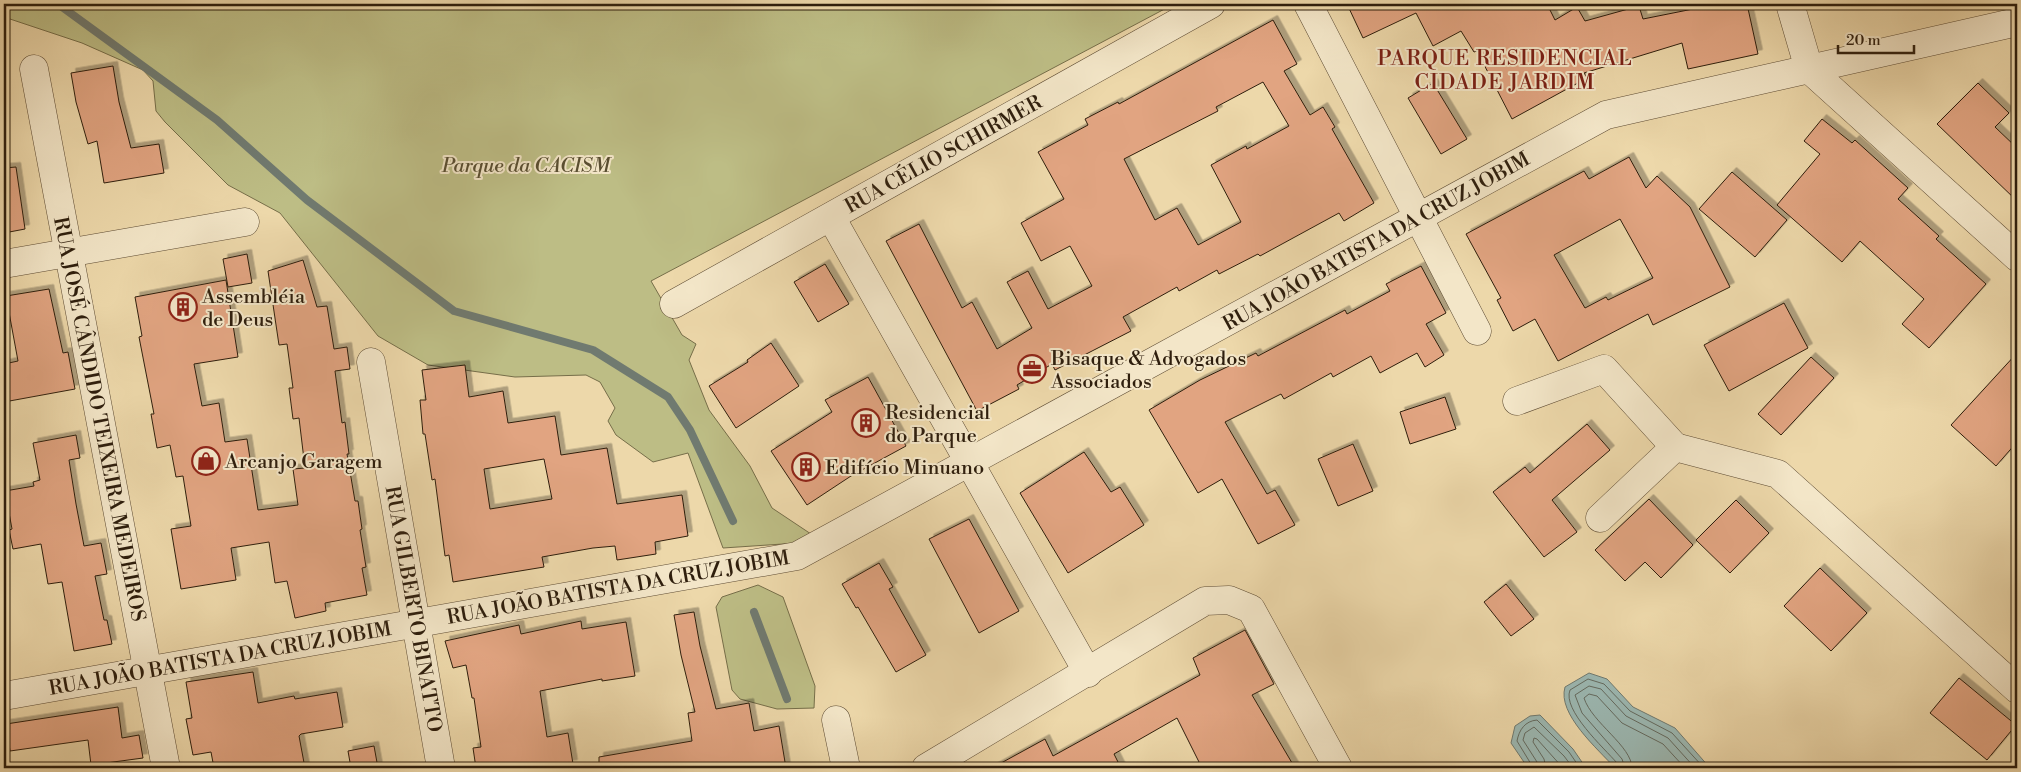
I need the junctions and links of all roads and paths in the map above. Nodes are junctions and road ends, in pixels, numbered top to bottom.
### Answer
1 (1211, 4) edge
2 (1308, 4) edge
3 (1790, 4) edge
4 (2017, 22) edge
5 (34, 69) dead end
6 (1809, 69) junction
7 (831, 216) junction
8 (1418, 218) junction
9 (245, 222) dead end
10 (68, 253) junction
11 (2017, 256) edge
12 (4, 264) edge
13 (674, 304) dead end
14 (1477, 332) dead end
15 (371, 362) dead end
16 (1518, 401) dead end
17 (1675, 447) junction
18 (969, 462) junction
19 (1600, 518) dead end
20 (416, 623) junction
21 (148, 671) junction
22 (1088, 673) junction
23 (2017, 689) edge
24 (4, 696) edge
25 (836, 720) dead end
26 (166, 768) edge
27 (441, 768) edge
28 (846, 768) edge
29 (926, 768) edge
30 (1338, 768) edge

1 - 7 street, RUA CÉLIO SCHIRMER
2 - 8 street
3 - 6 street
4 - 6 street, RUA JOÃO BATISTA DA CRUZ JOBIM
5 - 10 street, RUA JOSÉ CÂNDIDO TEIXEIRA MEDEIROS
6 - 8 street, RUA JOÃO BATISTA DA CRUZ JOBIM
6 - 11 street
7 - 13 street, RUA CÉLIO SCHIRMER
7 - 18 street
8 - 14 street
8 - 18 street, RUA JOÃO BATISTA DA CRUZ JOBIM
9 - 10 street
10 - 12 street
10 - 21 street, RUA JOSÉ CÂNDIDO TEIXEIRA MEDEIROS
15 - 20 street, RUA GILBERTO BINATTO
16 - 17 street
17 - 19 street
17 - 23 street
18 - 20 street, RUA JOÃO BATISTA DA CRUZ JOBIM
18 - 22 street
20 - 21 street, RUA JOÃO BATISTA DA CRUZ JOBIM
20 - 27 street, RUA GILBERTO BINATTO
21 - 24 street, RUA JOÃO BATISTA DA CRUZ JOBIM
21 - 26 street, RUA JOSÉ CÂNDIDO TEIXEIRA MEDEIROS
22 - 29 street
22 - 30 street
25 - 28 street

